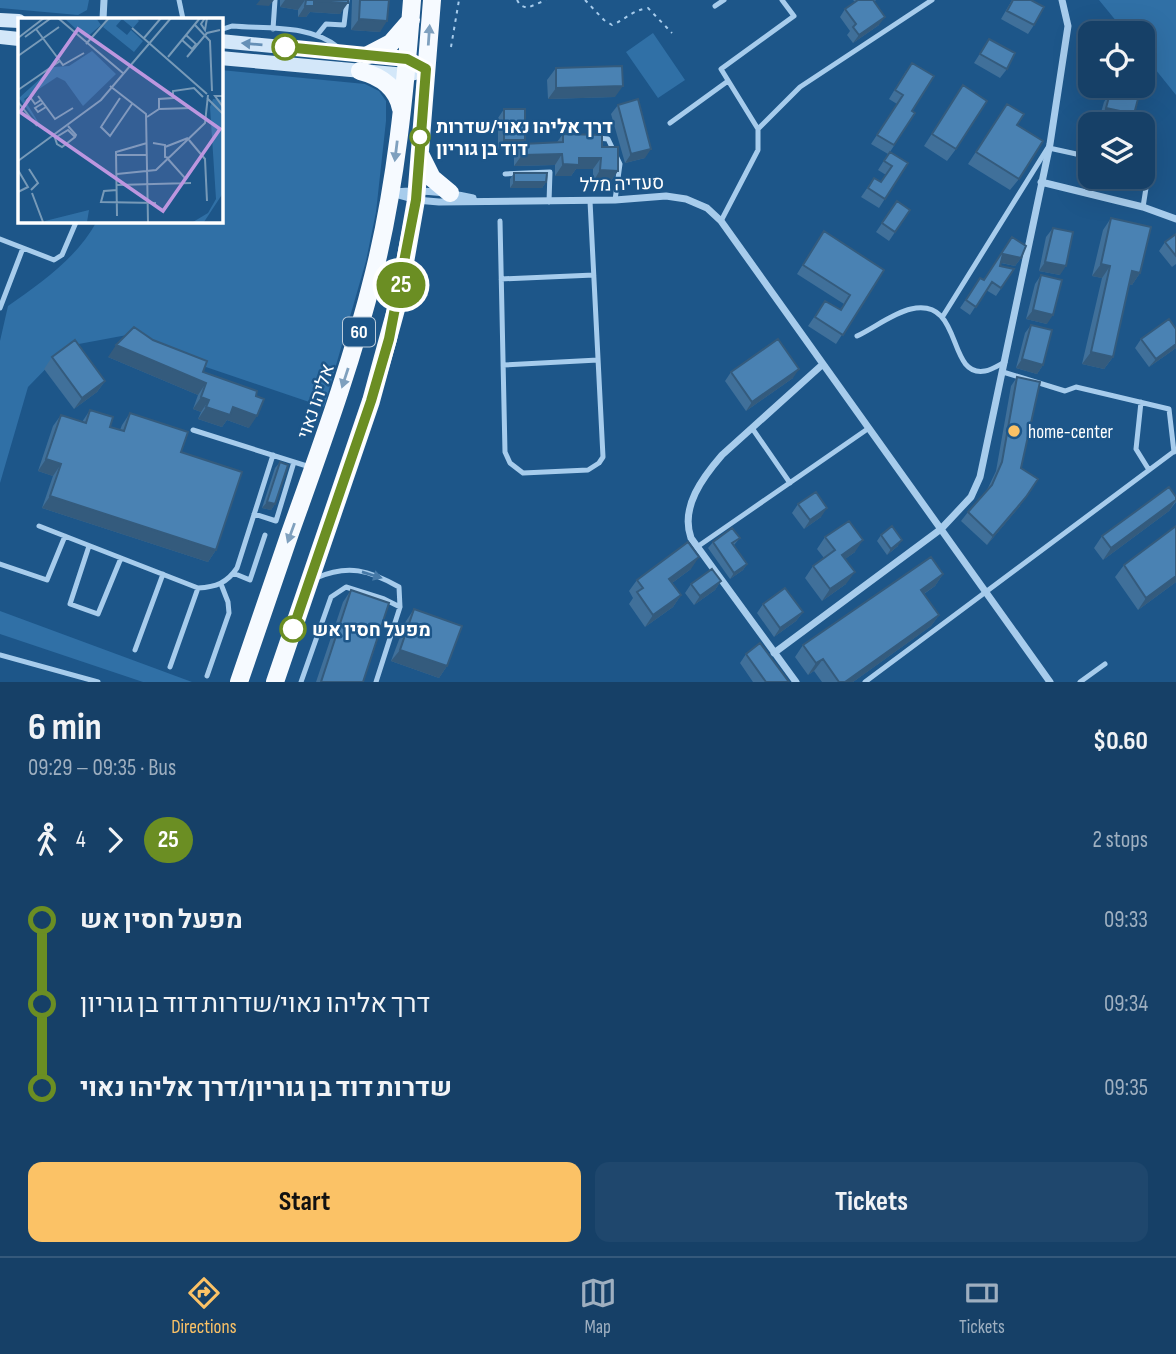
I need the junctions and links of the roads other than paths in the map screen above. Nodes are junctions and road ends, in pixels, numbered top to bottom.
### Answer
1 (103, 0) edge
2 (179, 0) edge
3 (275, 0) edge
4 (347, 0) edge
5 (412, 0) edge
6 (432, 0) edge
7 (724, 0) edge
8 (782, 0) edge
9 (932, 0) edge
10 (1062, 0) edge
11 (715, 6) dead end
12 (103, 18) edge
13 (183, 18) edge
14 (0, 20) edge
15 (411, 20) junction
16 (18, 21) edge
17 (273, 29) junction
18 (222, 31) edge
19 (222, 32) edge
20 (318, 34) junction
21 (0, 37) edge
22 (18, 39) edge
23 (344, 52) junction
24 (222, 58) edge
25 (364, 63) junction
26 (407, 67) junction
27 (426, 69) junction
28 (728, 81) junction
29 (401, 110) junction
30 (670, 123) dead end
31 (758, 129) junction
32 (596, 138) edge
33 (1050, 146) junction
34 (419, 150) junction
35 (1078, 154) edge
36 (505, 174) dead end
37 (1041, 182) junction
38 (1146, 189) edge
39 (391, 193) junction
40 (450, 193) junction
41 (416, 195) junction
42 (615, 200) junction
43 (484, 201) junction
44 (590, 201) junction
45 (549, 202) junction
46 (1143, 207) junction
47 (1176, 219) edge
48 (500, 221) dead end
49 (721, 221) junction
50 (75, 222) edge
51 (0, 239) edge
52 (23, 248) junction
53 (594, 275) junction
54 (501, 279) junction
55 (0, 308) edge
56 (943, 316) junction
57 (858, 336) dead end
58 (598, 360) junction
59 (1005, 362) junction
60 (823, 364) junction
61 (503, 365) junction
62 (1003, 373) junction
63 (1141, 402) junction
64 (1176, 403) edge
65 (1169, 409) junction
66 (752, 428) junction
67 (869, 428) junction
68 (193, 430) dead end
69 (1175, 451) edge
70 (273, 456) junction
71 (294, 462) junction
72 (314, 468) junction
73 (1149, 470) junction
74 (790, 482) junction
75 (254, 514) junction
76 (39, 526) dead end
77 (941, 529) junction
78 (265, 535) dead end
79 (65, 536) junction
80 (89, 546) junction
81 (697, 547) junction
82 (121, 558) junction
83 (0, 564) edge
84 (233, 573) junction
85 (163, 574) junction
86 (221, 584) junction
87 (308, 584) junction
88 (198, 588) junction
89 (986, 592) junction
90 (400, 607) junction
91 (135, 650) dead end
92 (774, 653) junction
93 (0, 655) edge
94 (1105, 664) dead end
95 (170, 667) dead end
96 (206, 677) dead end
97 (98, 682) edge
98 (239, 682) edge
99 (278, 682) edge
100 (301, 682) edge
101 (376, 682) edge
102 (796, 682) edge
103 (865, 682) edge
104 (1050, 682) edge
105 (1080, 682) edge

1 - 12 street
2 - 13 lane
3 - 17 lane
4 - 20 lane
5 - 15 highway, אליהו נאוי / 60
27 -> 6 highway, 60
7 - 11 lane
8 - 28 lane
9 - 31 lane
10 - 33 street
14 - 16 main road
15 - 25 highway
15 - 26 highway, אליהו נאוי / 60
17 - 18 lane
17 - 20 lane
23 -> 19 main road
20 - 23 lane
21 - 22 main road
23 - 25 main road
24 - 25 main road
25 - 26 main road
25 - 29 highway
26 - 27 main road
26 - 29 highway, אליהו נאוי / 60
27 - 34 highway, 60
28 - 30 lane
28 - 31 lane
29 -> 39 highway, אליהו נאוי / 60
31 - 49 lane
32 - 42 lane
33 - 35 lane
33 - 37 street
33 - 56 lane
34 - 40 highway
34 - 41 highway, 60
36 - 45 lane
37 - 46 street
37 - 59 street
38 - 46 lane
39 - 41 street, סעדיה מלל
39 -> 72 highway, אליהו נאוי / 60
40 - 41 street, סעדיה מלל
40 - 43 street, סעדיה מלל
41 - 43 street, סעדיה מלל
41 - 87 highway, 60
42 - 44 street, סעדיה מלל
42 - 49 street, סעדיה מלל
43 - 45 street, סעדיה מלל
44 - 45 street, סעדיה מלל
44 - 53 lane
46 - 47 street
48 - 54 lane
49 - 60 street, סעדיה מלל
50 - 52 lane
51 - 52 lane
52 - 55 lane
53 - 54 lane
53 - 58 lane
54 - 61 lane
56 - 57 lane
56 - 59 lane
58 - 61 lane
58 - 61 lane
59 - 62 street
60 - 66 street
60 - 67 street, סעדיה מלל
62 - 63 lane
62 - 77 street
63 - 65 lane
63 - 73 lane
64 - 65 lane
65 - 69 lane
66 - 74 lane
66 - 81 street
67 - 74 lane
67 - 77 street, סעדיה מלל
68 - 70 lane
69 - 73 lane
70 - 71 lane
70 - 75 lane
71 - 72 lane
71 - 75 lane
72 -> 98 highway, אליהו נאוי / 60
73 - 89 lane
74 - 81 lane
75 - 84 lane
76 - 79 lane
77 - 89 street, סעדיה מלל
77 - 92 street
78 - 84 lane
79 - 80 lane
79 - 83 lane
80 - 82 lane
80 - 82 lane
81 - 92 street
82 - 85 lane
84 - 86 lane
85 - 88 lane
85 - 91 lane
86 - 88 lane
86 - 96 lane
87 -> 90 lane
87 - 99 highway, 60
88 - 95 lane
89 - 103 lane
89 - 104 street, סעדיה מלל
90 - 100 lane
90 - 101 lane
92 - 102 street
93 - 97 lane
94 - 105 lane

